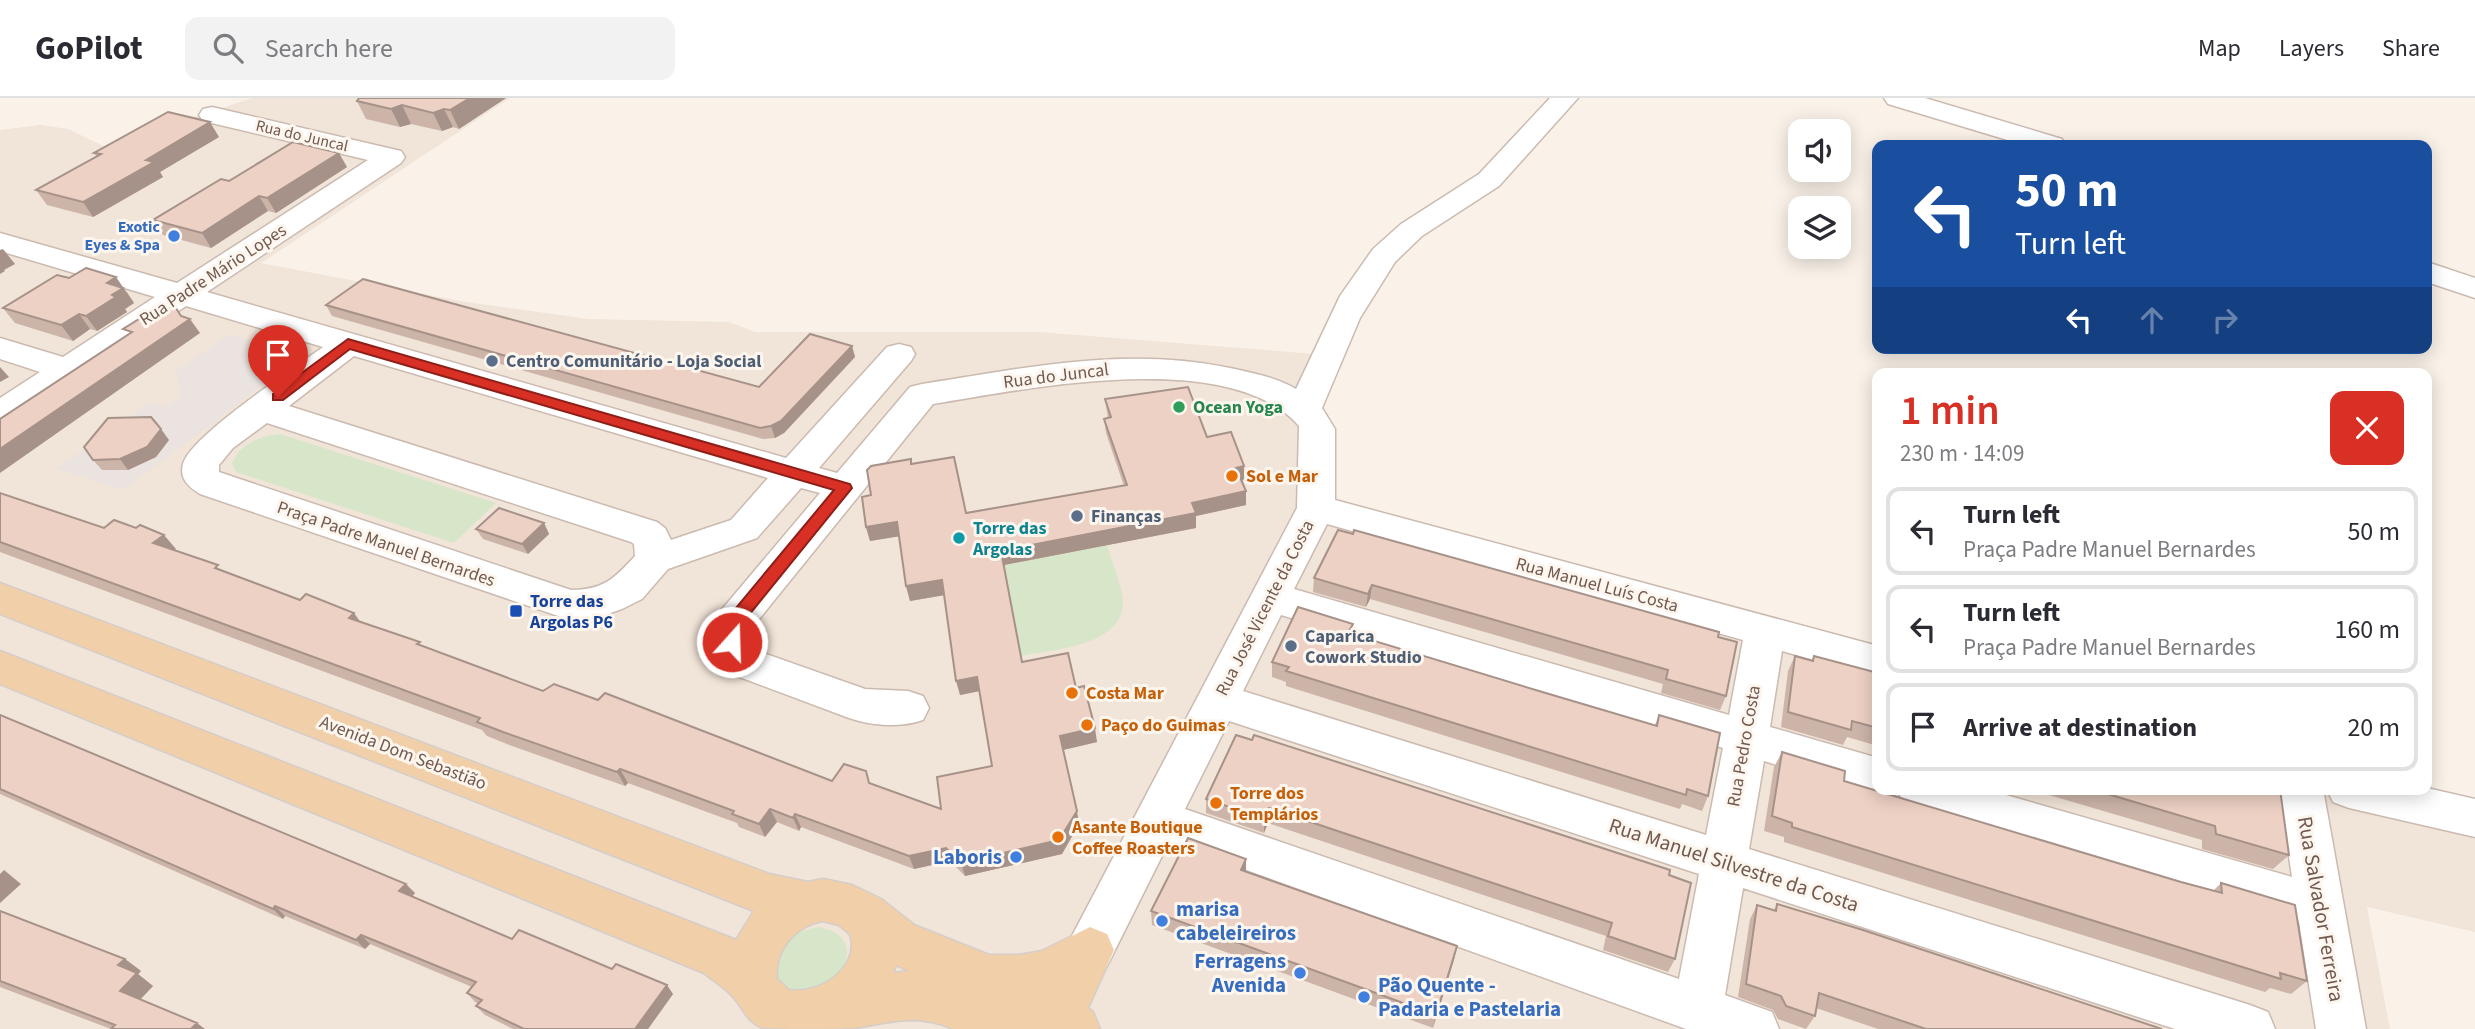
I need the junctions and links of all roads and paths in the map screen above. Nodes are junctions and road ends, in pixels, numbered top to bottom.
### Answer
1 (1565, 98) edge
2 (1897, 98) edge
3 (212, 115) dead end
4 (2036, 140) edge
5 (391, 158) joint
6 (0, 242) edge
7 (2432, 273) edge
8 (2475, 289) edge
9 (182, 296) junction
10 (348, 344) junction
11 (0, 348) edge
12 (899, 354) dead end
13 (67, 370) junction
14 (262, 409) junction
15 (1304, 409) junction
16 (0, 414) edge
17 (794, 473) junction
18 (845, 488) junction
19 (1316, 508) junction
20 (654, 559) junction
21 (1270, 597) junction
22 (0, 598) edge
23 (1765, 632) junction
24 (1872, 660) edge
25 (0, 667) edge
26 (1217, 700) junction
27 (908, 708) dead end
28 (1745, 738) junction
29 (1872, 775) edge
30 (1940, 795) edge
31 (2302, 795) edge
32 (2374, 795) edge
33 (1155, 818) junction
34 (2475, 818) edge
35 (1723, 861) junction
36 (807, 903) junction
37 (2320, 906) junction
38 (864, 914) junction
39 (1090, 950) junction
40 (779, 1008) edge
41 (991, 1008) edge
42 (1698, 1009) junction
43 (1064, 1020) edge
44 (1754, 1029) edge
45 (2250, 1029) edge
46 (2341, 1029) edge

1 - 15 street
2 - 4 street
3 - 5 street, Rua do Juncal
5 - 9 street, Rua Padre Mário Lopes
6 - 9 street
7 - 8 street
9 - 10 street
9 - 13 street, Rua Padre Mário Lopes
10 - 14 street, Praça Padre Manuel Bernardes
10 - 17 street
11 - 13 street
12 - 17 street
13 - 16 street, Rua Padre Mário Lopes
14 - 20 street
14 - 20 street, Praça Padre Manuel Bernardes
15 - 18 street, Rua do Juncal
15 - 19 street, Rua José Vicente da Costa
17 - 18 street
17 - 20 street
18 - 27 street
19 - 21 street, Rua José Vicente da Costa
19 - 23 street, Rua Manuel Luís Costa
21 - 26 street, Rua José Vicente da Costa
21 - 28 street
22 - 36 main road, Avenida Dom Sebastião
23 - 24 street, Rua Manuel Luís Costa
23 - 28 street, Rua Pedro Costa
25 - 40 main road
26 - 33 street, Rua José Vicente da Costa
26 - 35 street, Rua Manuel Silvestre da Costa
28 - 29 street
28 - 35 street, Rua Pedro Costa
30 - 37 street
31 - 37 street, Rua Salvador Ferreira
32 - 34 street
33 - 39 street, Rua José Vicente da Costa
33 - 42 street
35 - 42 street, Rua Pedro Costa
35 - 45 street, Rua Manuel Silvestre da Costa
36 - 38 main road
36 - 40 main road
37 - 46 street, Rua Salvador Ferreira
38 - 40 main road
38 - 41 main road
39 - 41 main road
39 - 43 main road
40 - 41 main road
41 - 43 main road
42 - 44 street

